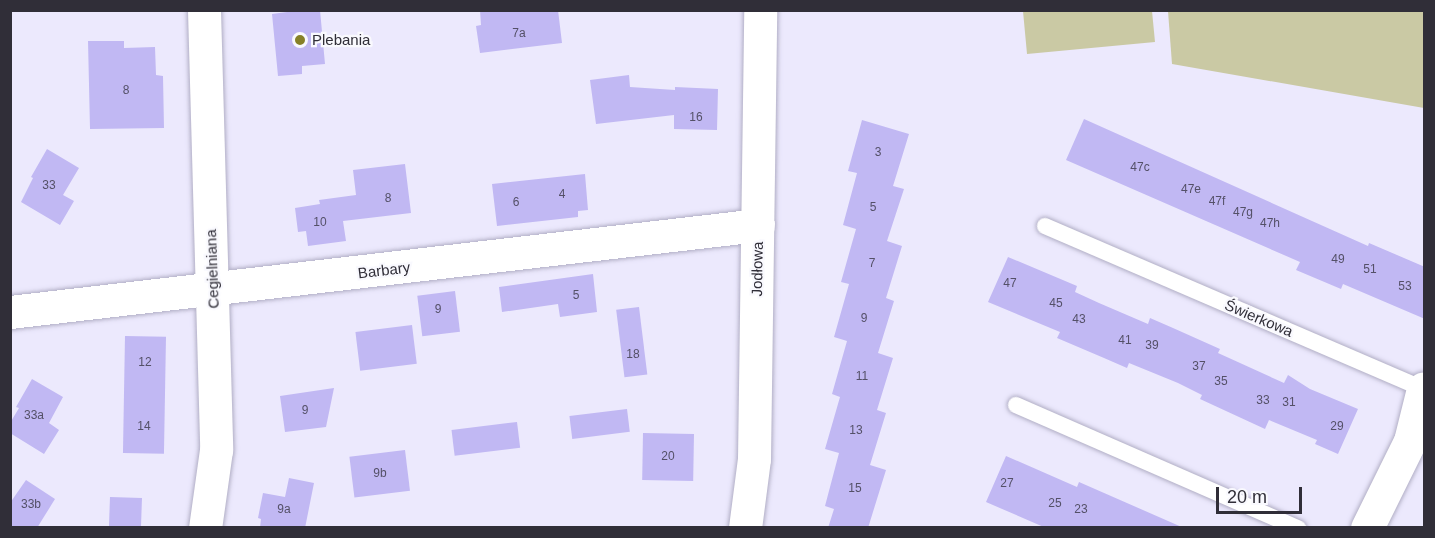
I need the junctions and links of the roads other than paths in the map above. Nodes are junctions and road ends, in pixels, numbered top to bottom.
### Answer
1 (204, 10) edge
2 (760, 10) edge
3 (758, 225) junction
4 (1045, 226) dead end
5 (213, 290) junction
6 (10, 312) edge
7 (1423, 389) joint
8 (1016, 405) dead end
9 (1417, 442) edge
10 (205, 528) edge
11 (745, 528) edge
12 (1298, 528) edge
13 (1367, 528) edge

1 - 5 street, Cegielniana
2 - 3 street, Jodłowa
3 - 5 street, Barbary
3 - 11 street, Jodłowa
4 - 7 lane, Świerkowa
5 - 6 street, Barbary
5 - 10 street, Cegielniana
7 - 9 street, Świerkowa
8 - 12 lane
9 - 13 street, Świerkowa

